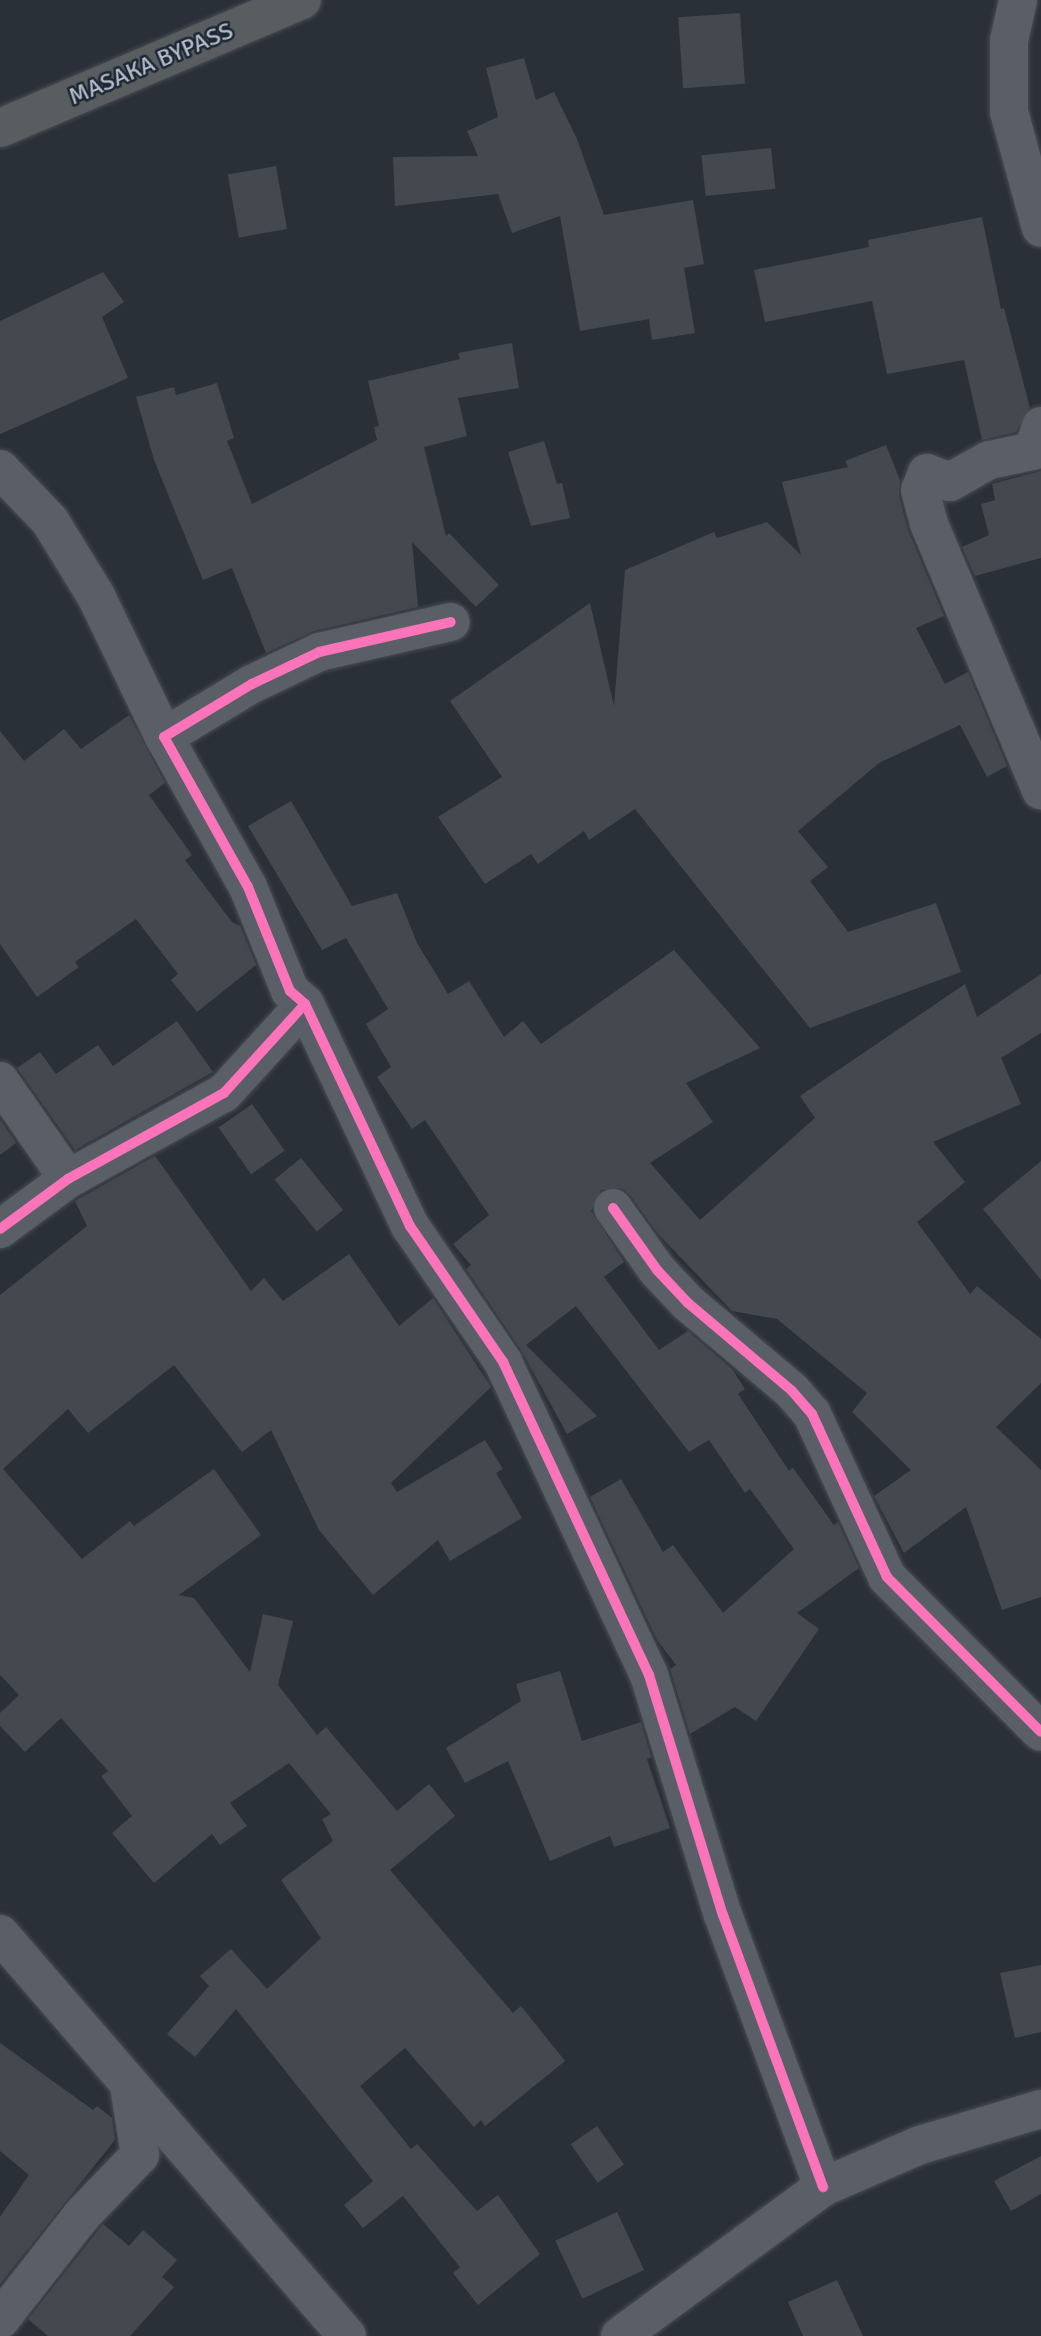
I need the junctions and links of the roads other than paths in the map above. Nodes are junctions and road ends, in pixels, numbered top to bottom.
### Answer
1 (302, 0) edge
2 (1018, 0) edge
3 (0, 128) edge
4 (1041, 228) edge
5 (1041, 426) edge
6 (0, 469) edge
7 (451, 622) dead end
8 (164, 737) junction
9 (1041, 790) edge
10 (305, 1004) junction
11 (0, 1081) edge
12 (68, 1179) junction
13 (613, 1208) dead end
14 (0, 1229) edge
15 (1041, 1732) edge
16 (0, 1934) edge
17 (129, 2086) junction
18 (1041, 2109) edge
19 (823, 2187) junction
20 (0, 2320) edge
21 (347, 2336) edge
22 (620, 2336) edge

1 - 3 highway, MASAKA BYPASS
2 - 4 street
5 - 9 street
6 - 8 street
7 - 8 street
8 - 10 street
10 - 12 street
10 - 19 street
11 - 12 street
12 - 14 street
13 - 15 street
16 - 17 street
17 - 20 street
17 - 21 street
18 - 19 street
19 - 22 street

